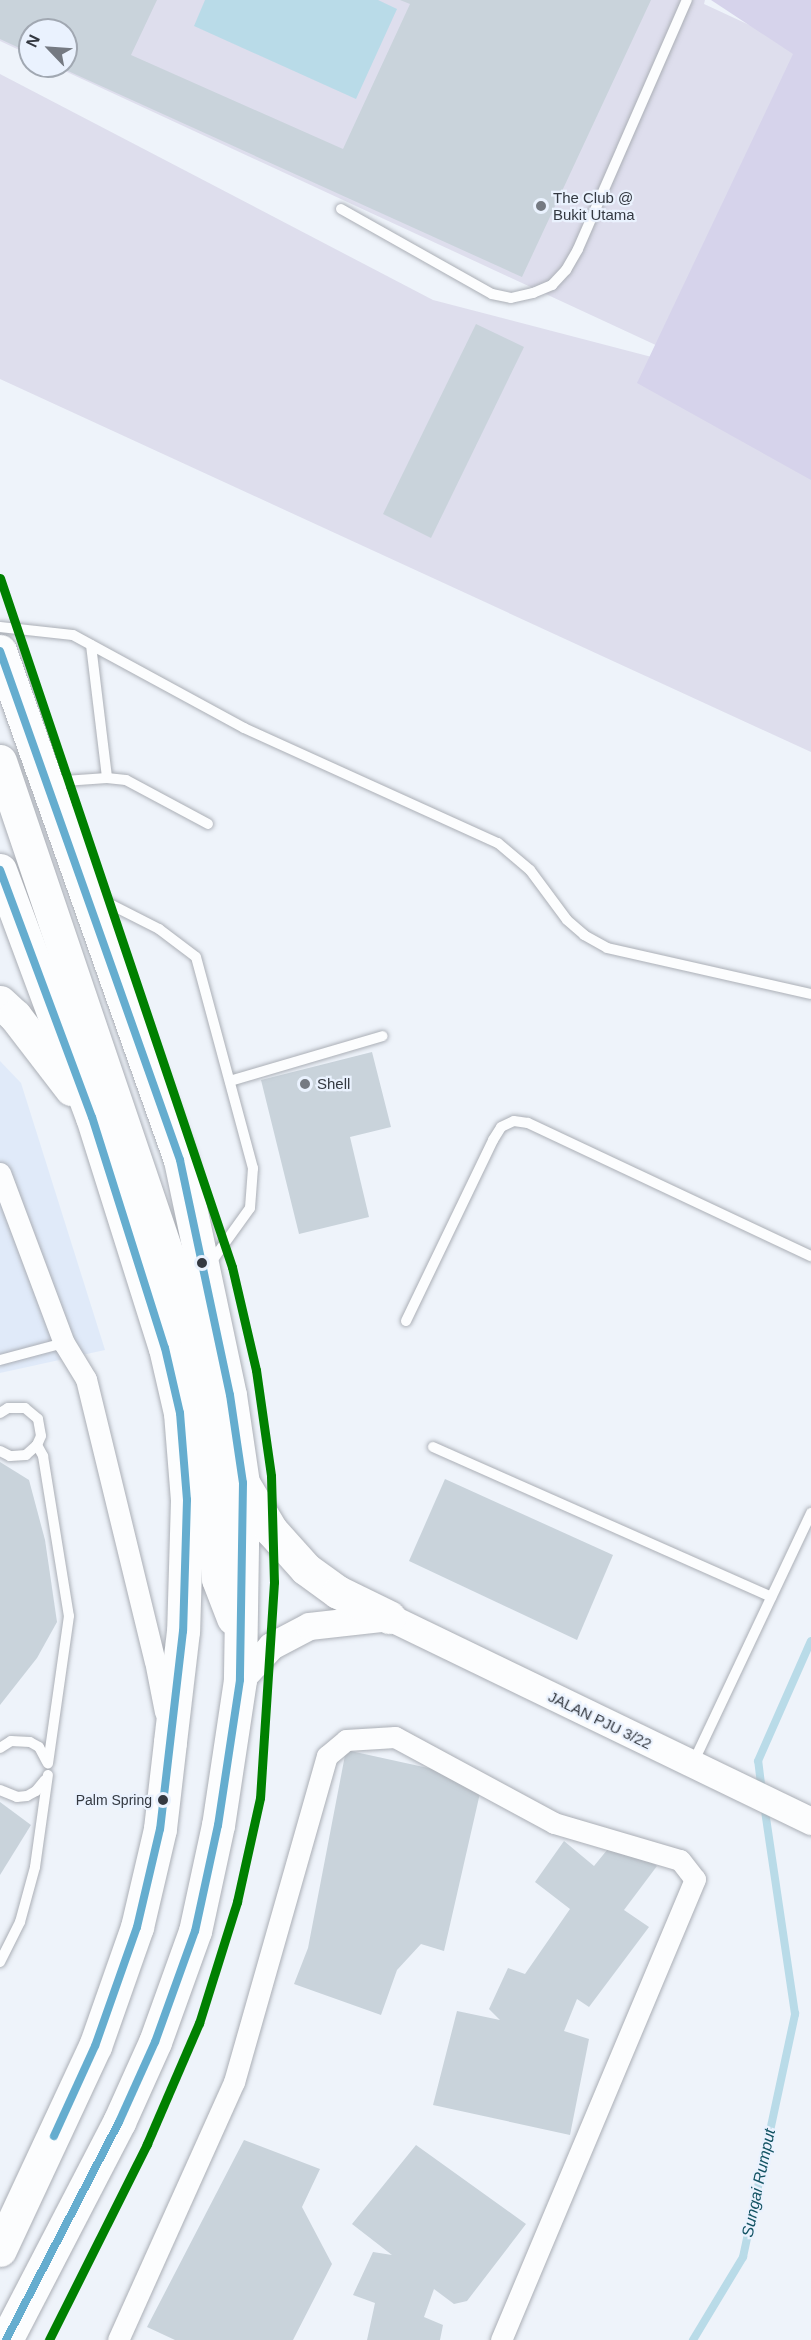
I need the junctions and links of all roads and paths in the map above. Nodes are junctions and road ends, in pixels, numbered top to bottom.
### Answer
1 (687, 0) edge
2 (341, 209) dead end
3 (0, 627) edge
4 (91, 645) junction
5 (0, 651) edge
6 (0, 761) edge
7 (107, 774) junction
8 (46, 782) junction
9 (6, 800) edge
10 (208, 824) dead end
11 (0, 870) edge
12 (85, 891) junction
13 (811, 994) edge
14 (0, 1002) edge
15 (383, 1036) dead end
16 (230, 1081) junction
17 (92, 1117) junction
18 (0, 1173) edge
19 (811, 1256) edge
20 (204, 1270) junction
21 (406, 1321) dead end
22 (63, 1343) junction
23 (0, 1360) edge
24 (0, 1413) edge
25 (37, 1445) junction
26 (433, 1447) dead end
27 (0, 1450) edge
28 (243, 1483) junction
29 (811, 1513) edge
30 (771, 1597) junction
31 (389, 1617) junction
32 (240, 1640) junction
33 (240, 1680) junction
34 (170, 1742) junction
35 (0, 1748) edge
36 (692, 1765) junction
37 (48, 1770) junction
38 (0, 1790) edge
39 (811, 1821) edge
40 (0, 1962) edge
41 (0, 2250) edge
42 (6, 2340) edge
43 (118, 2340) edge
44 (501, 2340) edge

1 - 2 lane
3 - 4 lane
4 - 7 lane
4 - 13 lane
5 - 8 main road
6 - 9 main road
7 - 8 lane
7 - 10 lane
8 - 12 main road
9 - 32 main road
11 - 17 main road
12 - 16 lane
12 - 20 main road
14 - 17 main road
15 - 16 lane
16 - 20 lane
17 - 34 main road
18 - 22 street
19 - 21 lane
20 - 28 main road
22 - 23 lane
22 - 34 street
24 - 25 lane
25 - 27 lane
25 - 37 lane
26 - 30 lane
28 - 31 main road
28 - 32 main road
29 - 30 lane
30 - 36 lane
31 - 33 street
31 - 36 street, JALAN PJU 3/22
32 - 33 main road
33 - 42 main road
34 - 41 main road
35 - 37 lane
36 - 39 street, JALAN PJU 3/22
37 - 38 lane
37 - 40 lane
43 - 44 street

